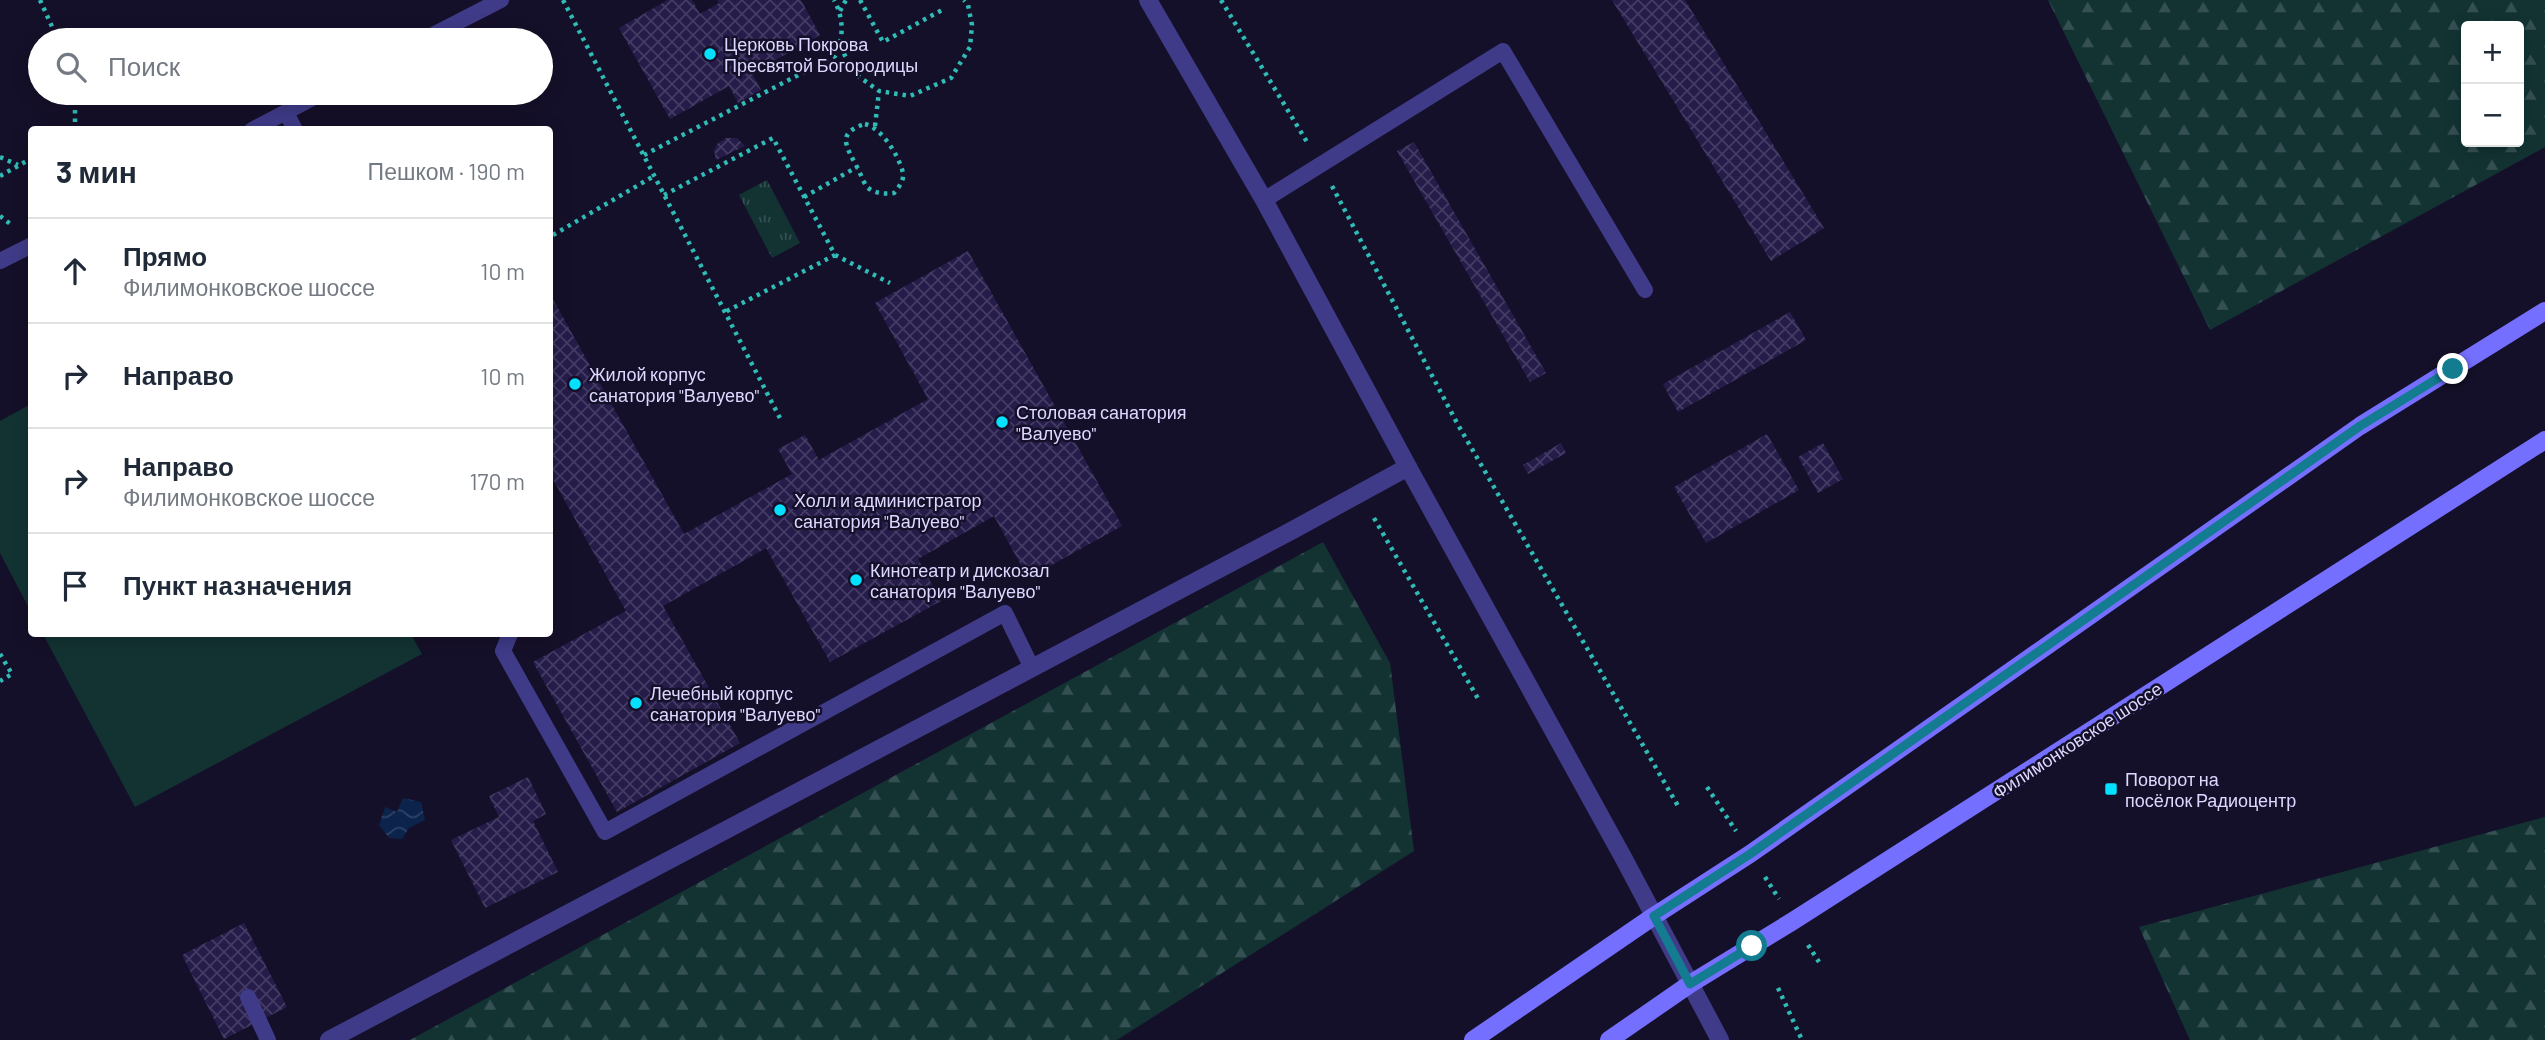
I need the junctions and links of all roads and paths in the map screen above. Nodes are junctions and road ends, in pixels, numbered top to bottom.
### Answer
1 (40, 0) edge
2 (500, 0) edge
3 (564, 0) edge
4 (834, 0) edge
5 (846, 0) edge
6 (860, 0) edge
7 (964, 0) edge
8 (1148, 0) edge
9 (1220, 0) edge
10 (942, 10) dead end
11 (840, 11) junction
12 (53, 28) edge
13 (446, 28) edge
14 (840, 45) junction
15 (879, 91) junction
16 (75, 105) edge
17 (298, 105) edge
18 (286, 111) junction
19 (75, 126) edge
20 (259, 126) edge
21 (293, 126) edge
22 (875, 127) junction
23 (643, 155) junction
24 (0, 157) edge
25 (28, 160) edge
26 (1320, 164) junction
27 (19, 165) junction
28 (857, 167) junction
29 (0, 176) edge
30 (654, 176) junction
31 (664, 195) junction
32 (804, 197) junction
33 (1264, 200) junction
34 (553, 234) dead end
35 (28, 247) edge
36 (835, 255) junction
37 (0, 261) edge
38 (890, 283) dead end
39 (1645, 289) dead end
40 (725, 312) junction
41 (2545, 312) edge
42 (782, 422) dead end
43 (2545, 440) edge
44 (1408, 467) junction
45 (1360, 494) junction
46 (509, 637) edge
47 (0, 653) edge
48 (1032, 668) junction
49 (0, 681) edge
50 (1480, 702) dead end
51 (1678, 806) dead end
52 (1654, 916) junction
53 (1690, 984) junction
54 (1778, 988) dead end
55 (248, 997) dead end
56 (268, 1040) edge
57 (329, 1040) edge
58 (1473, 1040) edge
59 (1609, 1040) edge
60 (1720, 1040) edge
61 (1802, 1040) edge

1 - 12 path
2 - 13 lane
3 - 23 path
4 - 11 path
5 - 11 path
6 - 10 path
7 - 15 path
8 - 33 street
9 - 26 path
11 - 14 path
14 - 15 path
14 - 23 path
15 - 22 path
16 - 19 path
17 - 18 lane
18 - 20 lane
18 - 21 lane
22 - 28 path
22 - 28 path
23 - 30 path
24 - 27 path
25 - 27 path
26 - 33 lane
26 - 39 lane
26 - 51 path
27 - 29 path
28 - 32 path
30 - 31 path
30 - 34 path
31 - 32 path
31 - 40 path
32 - 36 path
33 - 44 street
35 - 37 lane
36 - 38 path
36 - 40 path
40 - 42 path
41 - 52 main road
43 - 53 main road, Филимонковское шоссе
44 - 45 street
44 - 52 street
45 - 48 street
45 - 50 path
46 - 48 lane
47 - 49 path
48 - 57 street
52 - 53 street
52 - 58 main road
53 - 59 main road, Филимонковское шоссе
53 - 60 street
54 - 61 path
55 - 56 lane

